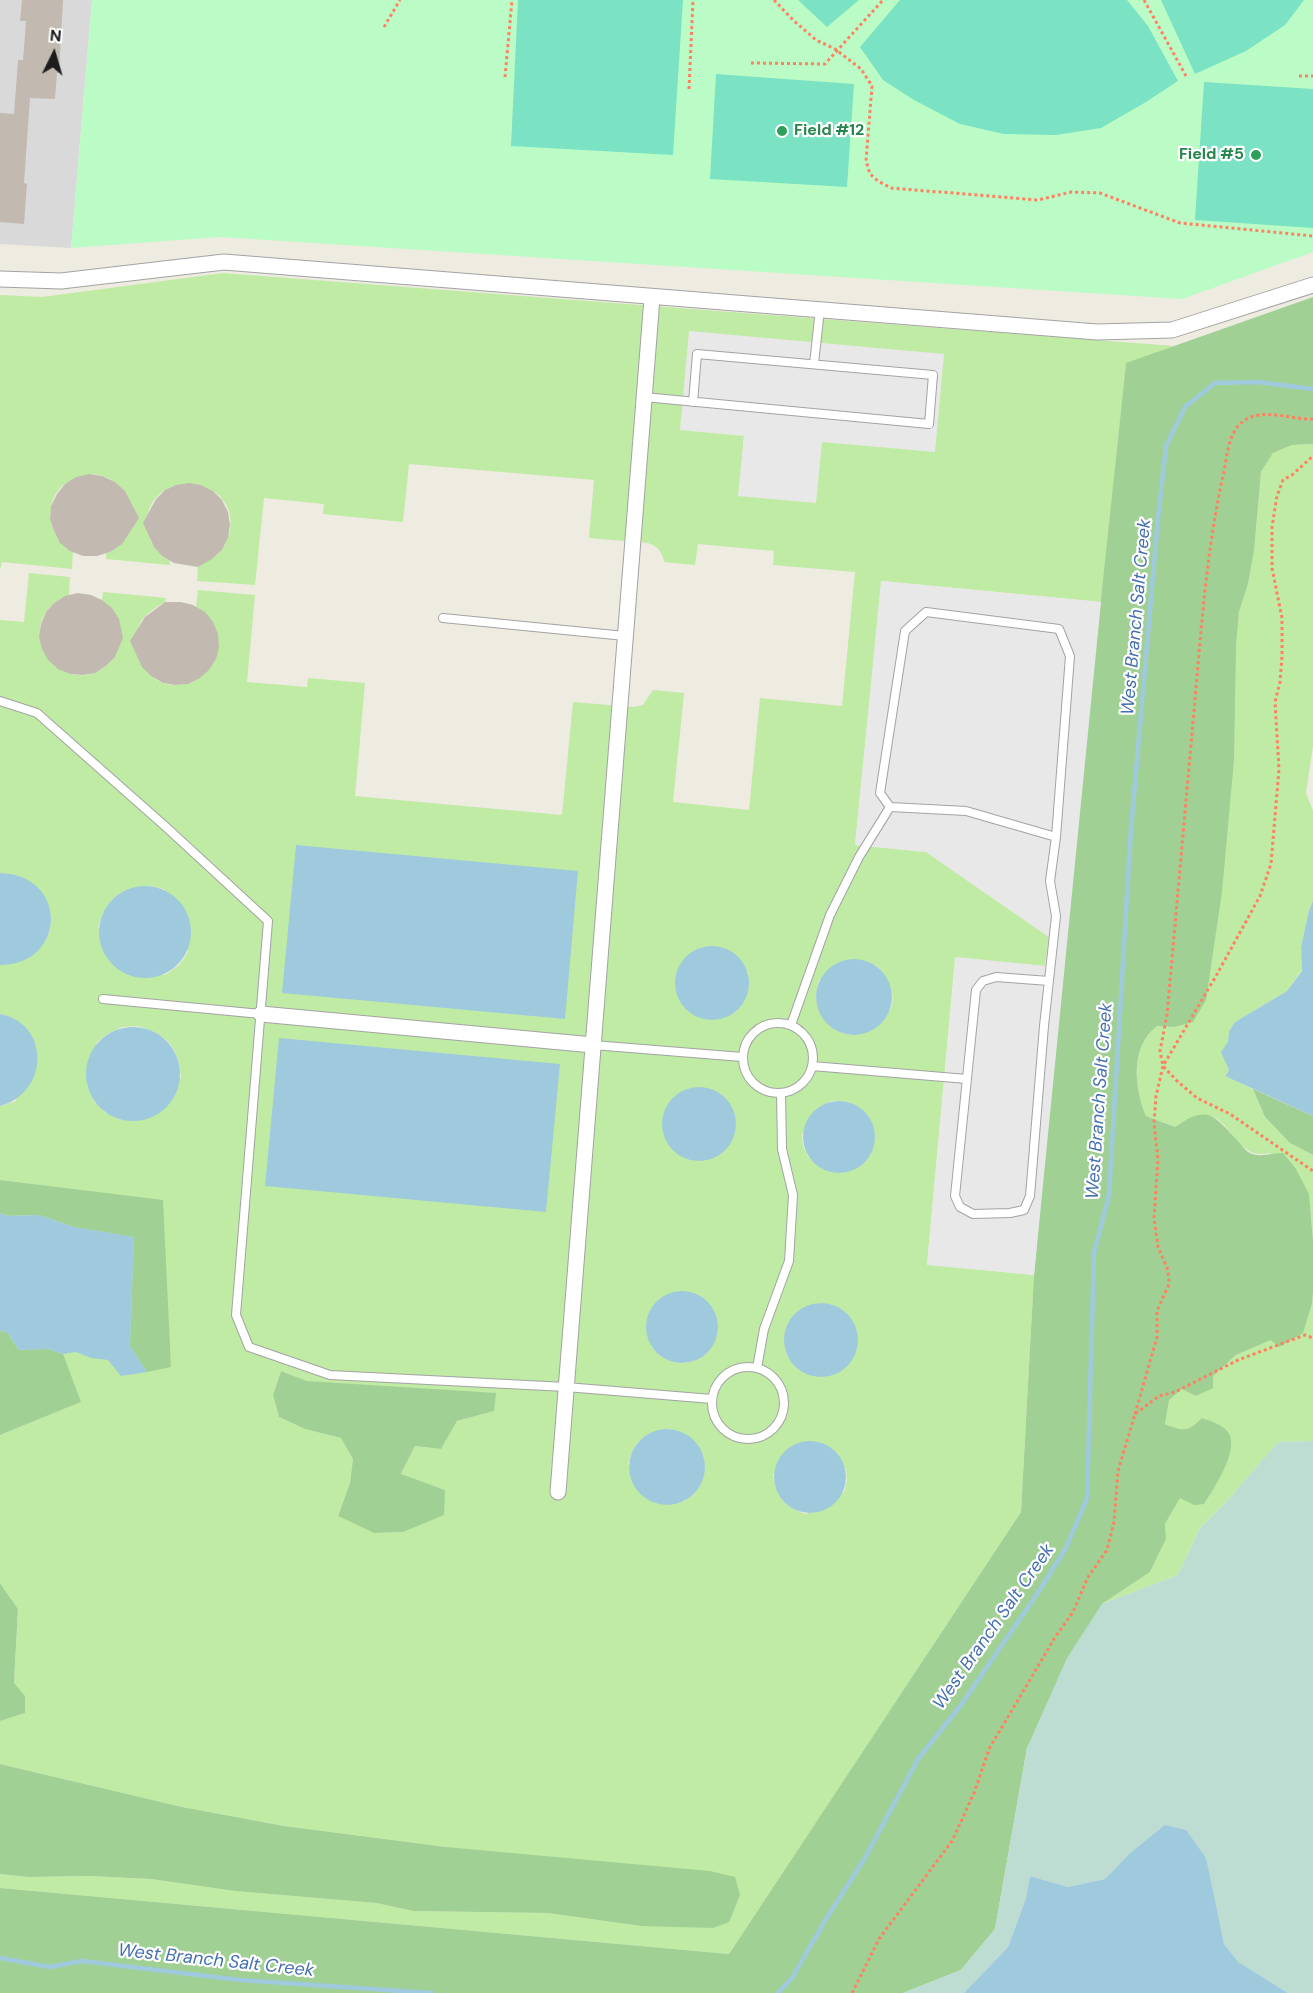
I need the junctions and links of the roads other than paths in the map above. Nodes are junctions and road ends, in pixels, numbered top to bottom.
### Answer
1 (0, 279) edge
2 (1313, 285) edge
3 (652, 298) junction
4 (820, 309) junction
5 (814, 364) junction
6 (645, 397) junction
7 (693, 402) junction
8 (443, 618) dead end
9 (625, 636) junction
10 (0, 700) edge
11 (890, 807) junction
12 (1056, 837) junction
13 (1049, 981) junction
14 (103, 999) dead end
15 (261, 1014) junction
16 (791, 1025) junction
17 (593, 1044) junction
18 (742, 1057) junction
19 (812, 1066) junction
20 (967, 1079) junction
21 (781, 1094) junction
22 (757, 1368) junction
23 (566, 1387) junction
24 (712, 1399) junction
25 (558, 1492) dead end

1 - 3 street
2 - 4 street
3 - 4 street
3 - 6 street
4 - 5 lane
5 - 7 lane
5 - 7 lane
6 - 7 lane
6 - 9 street
8 - 9 lane
9 - 17 street
10 - 15 lane
11 - 12 lane
11 - 12 lane
11 - 16 lane
12 - 13 lane
13 - 20 lane
13 - 20 lane
14 - 15 lane
15 - 17 street
15 - 23 lane
16 - 18 lane
16 - 19 lane
17 - 18 lane
17 - 23 street
18 - 21 lane
19 - 20 lane
19 - 21 lane
21 - 22 lane
22 - 24 lane
22 - 24 lane
23 - 24 lane
23 - 25 street

